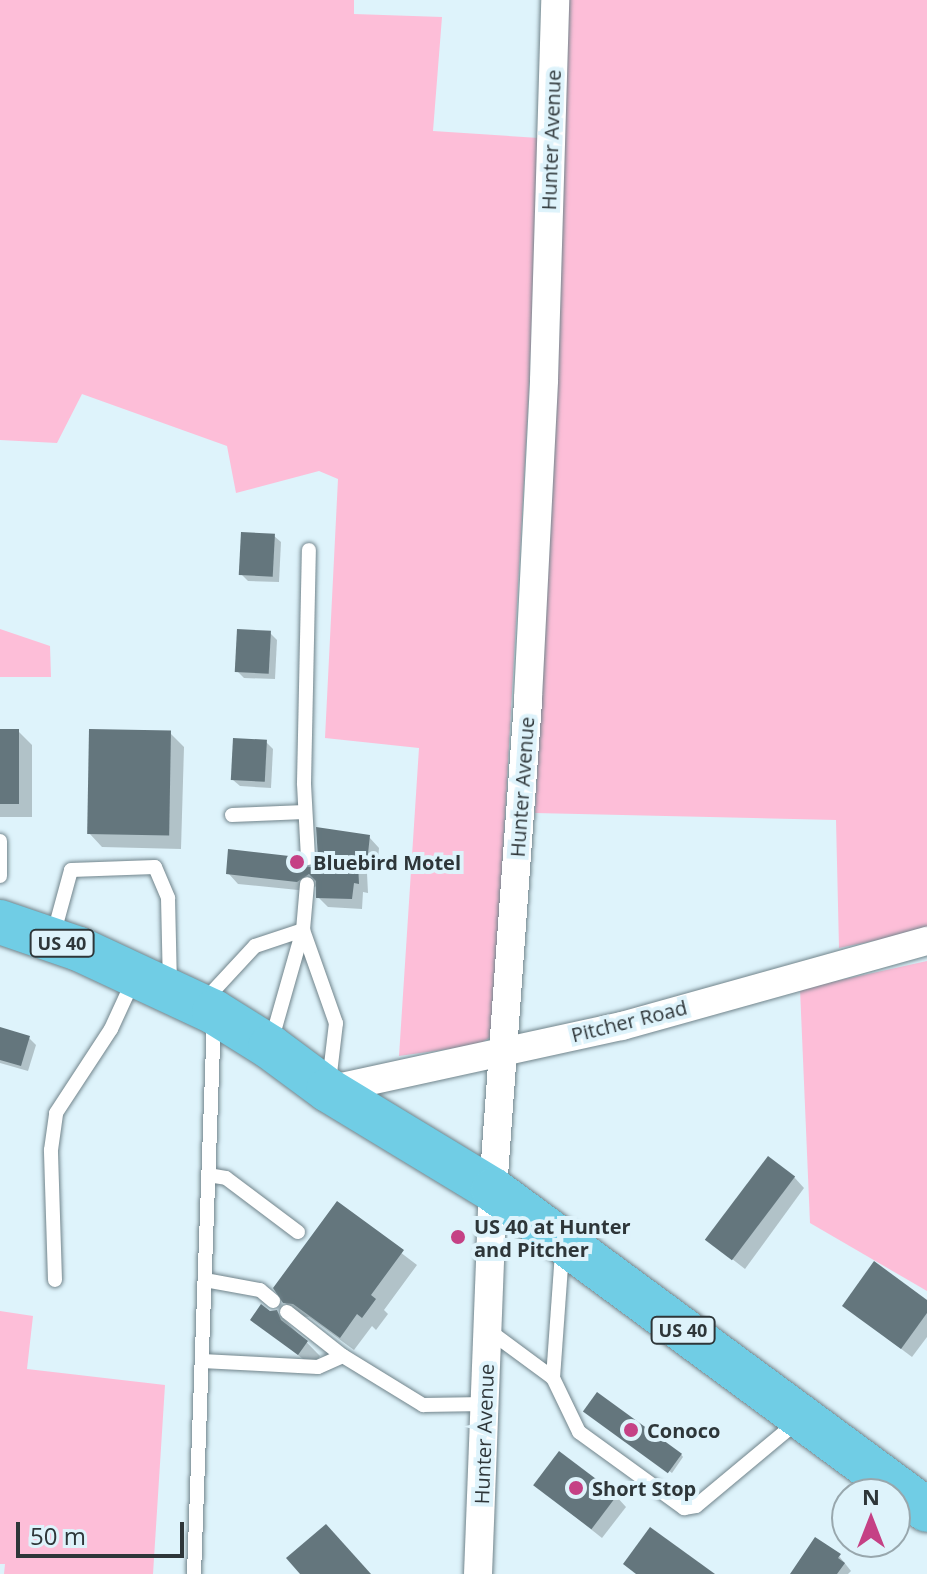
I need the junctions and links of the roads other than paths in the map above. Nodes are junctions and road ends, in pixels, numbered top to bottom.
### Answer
1 (555, 0) edge
2 (309, 550) dead end
3 (305, 812) junction
4 (232, 815) dead end
5 (0, 841) edge
6 (308, 858) dead end
7 (0, 876) edge
8 (307, 884) dead end
9 (0, 922) edge
10 (303, 930) junction
11 (52, 940) junction
12 (927, 941) edge
13 (180, 996) junction
14 (270, 1047) junction
15 (504, 1050) junction
16 (328, 1090) junction
17 (208, 1175) junction
18 (493, 1190) junction
19 (298, 1232) dead end
20 (563, 1241) junction
21 (55, 1280) dead end
22 (205, 1280) junction
23 (273, 1301) dead end
24 (287, 1312) dead end
25 (488, 1330) junction
26 (343, 1356) junction
27 (202, 1361) junction
28 (553, 1378) junction
29 (485, 1404) junction
30 (802, 1418) junction
31 (927, 1510) edge
32 (194, 1574) edge
33 (478, 1574) edge

1 - 15 street, Hunter Avenue
2 - 3 lane
3 - 4 lane
3 - 6 lane
5 - 7 lane
8 - 10 lane
9 - 11 main road, US 40
10 - 13 lane
10 - 14 lane
10 - 16 lane
11 - 13 main road, US 40
11 - 13 lane
12 - 15 street, Pitcher Road
13 - 14 main road, US 40
13 - 17 lane
13 - 21 lane
14 - 16 main road, US 40
15 - 16 street, Pitcher Road
15 - 18 street, Hunter Avenue
16 - 18 main road, US 40
17 - 19 lane
17 - 22 lane
18 - 20 main road, US 40
18 - 25 street, Hunter Avenue
20 - 28 lane
20 - 30 main road, US 40
22 - 23 lane
22 - 27 lane
24 - 26 lane
25 - 28 lane
25 - 29 street, Hunter Avenue
26 - 27 lane
26 - 29 lane
27 - 32 lane
28 - 30 lane
29 - 33 street, Hunter Avenue
30 - 31 main road, US 40

